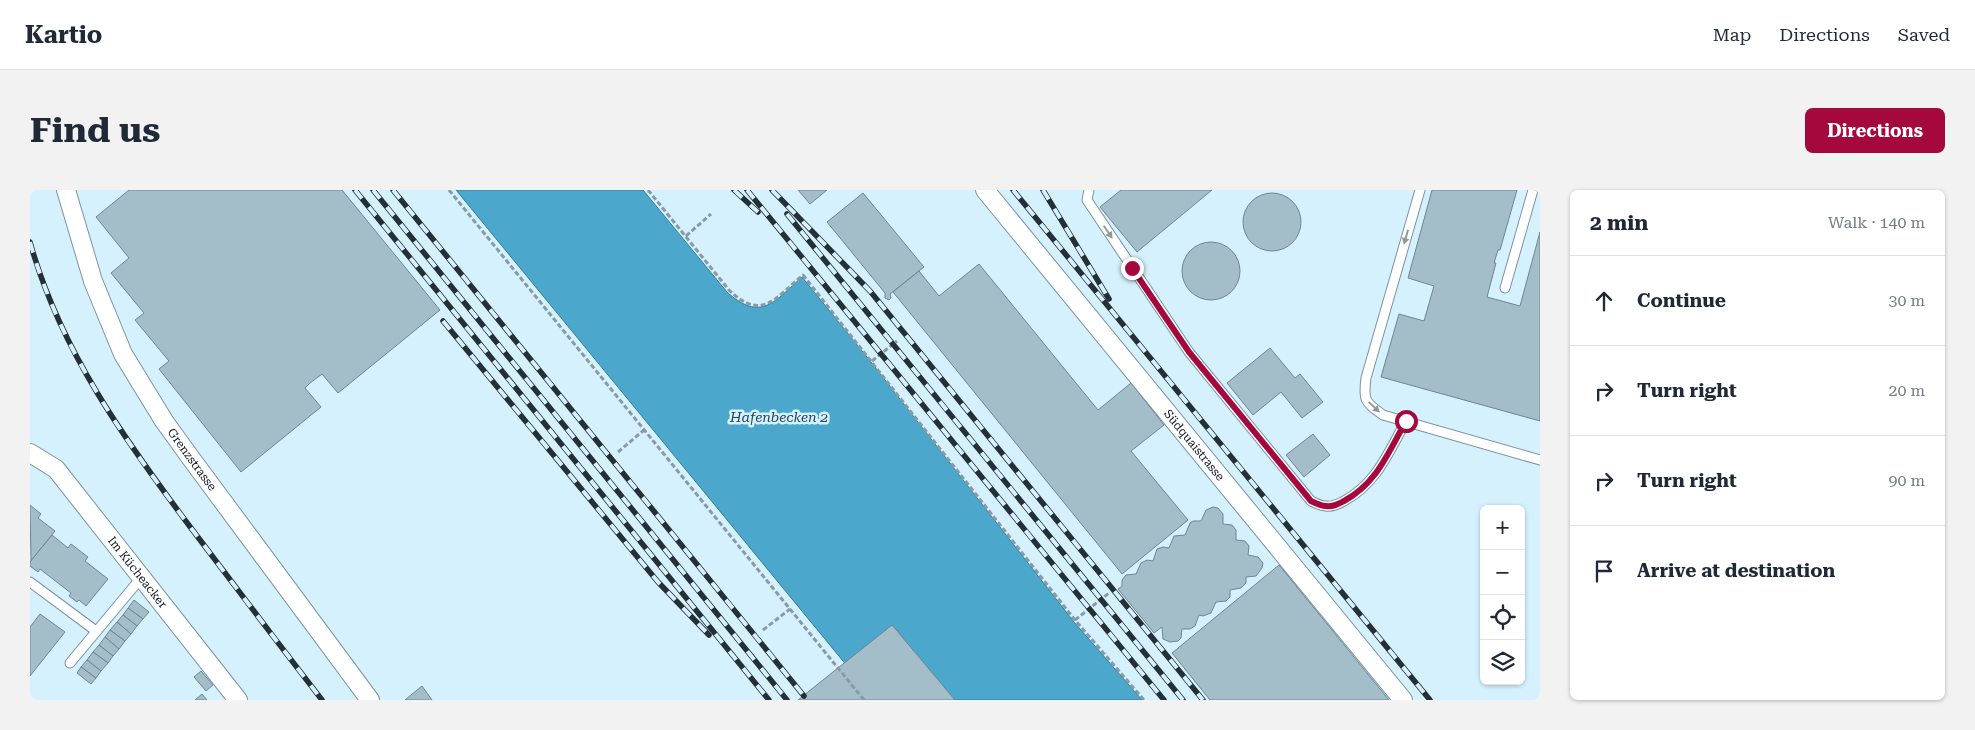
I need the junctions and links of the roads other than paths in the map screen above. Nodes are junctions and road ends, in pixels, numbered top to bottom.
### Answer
1 (66, 190) edge
2 (986, 190) edge
3 (1088, 190) edge
4 (1420, 190) edge
5 (1533, 190) edge
6 (1505, 288) dead end
7 (1406, 421) junction
8 (30, 453) edge
9 (1540, 460) edge
10 (141, 578) junction
11 (30, 582) edge
12 (96, 631) junction
13 (70, 663) dead end
14 (238, 700) edge
15 (370, 700) edge
16 (1404, 700) edge

1 - 15 street, Grenzstrasse
2 - 16 street, Südquaistrasse
3 -> 7 lane
4 -> 7 lane
5 - 6 lane
7 - 9 lane
8 - 10 street, Im Kücheacker
10 - 12 lane
10 - 14 street, Im Kücheacker
11 - 12 lane
12 - 13 lane

